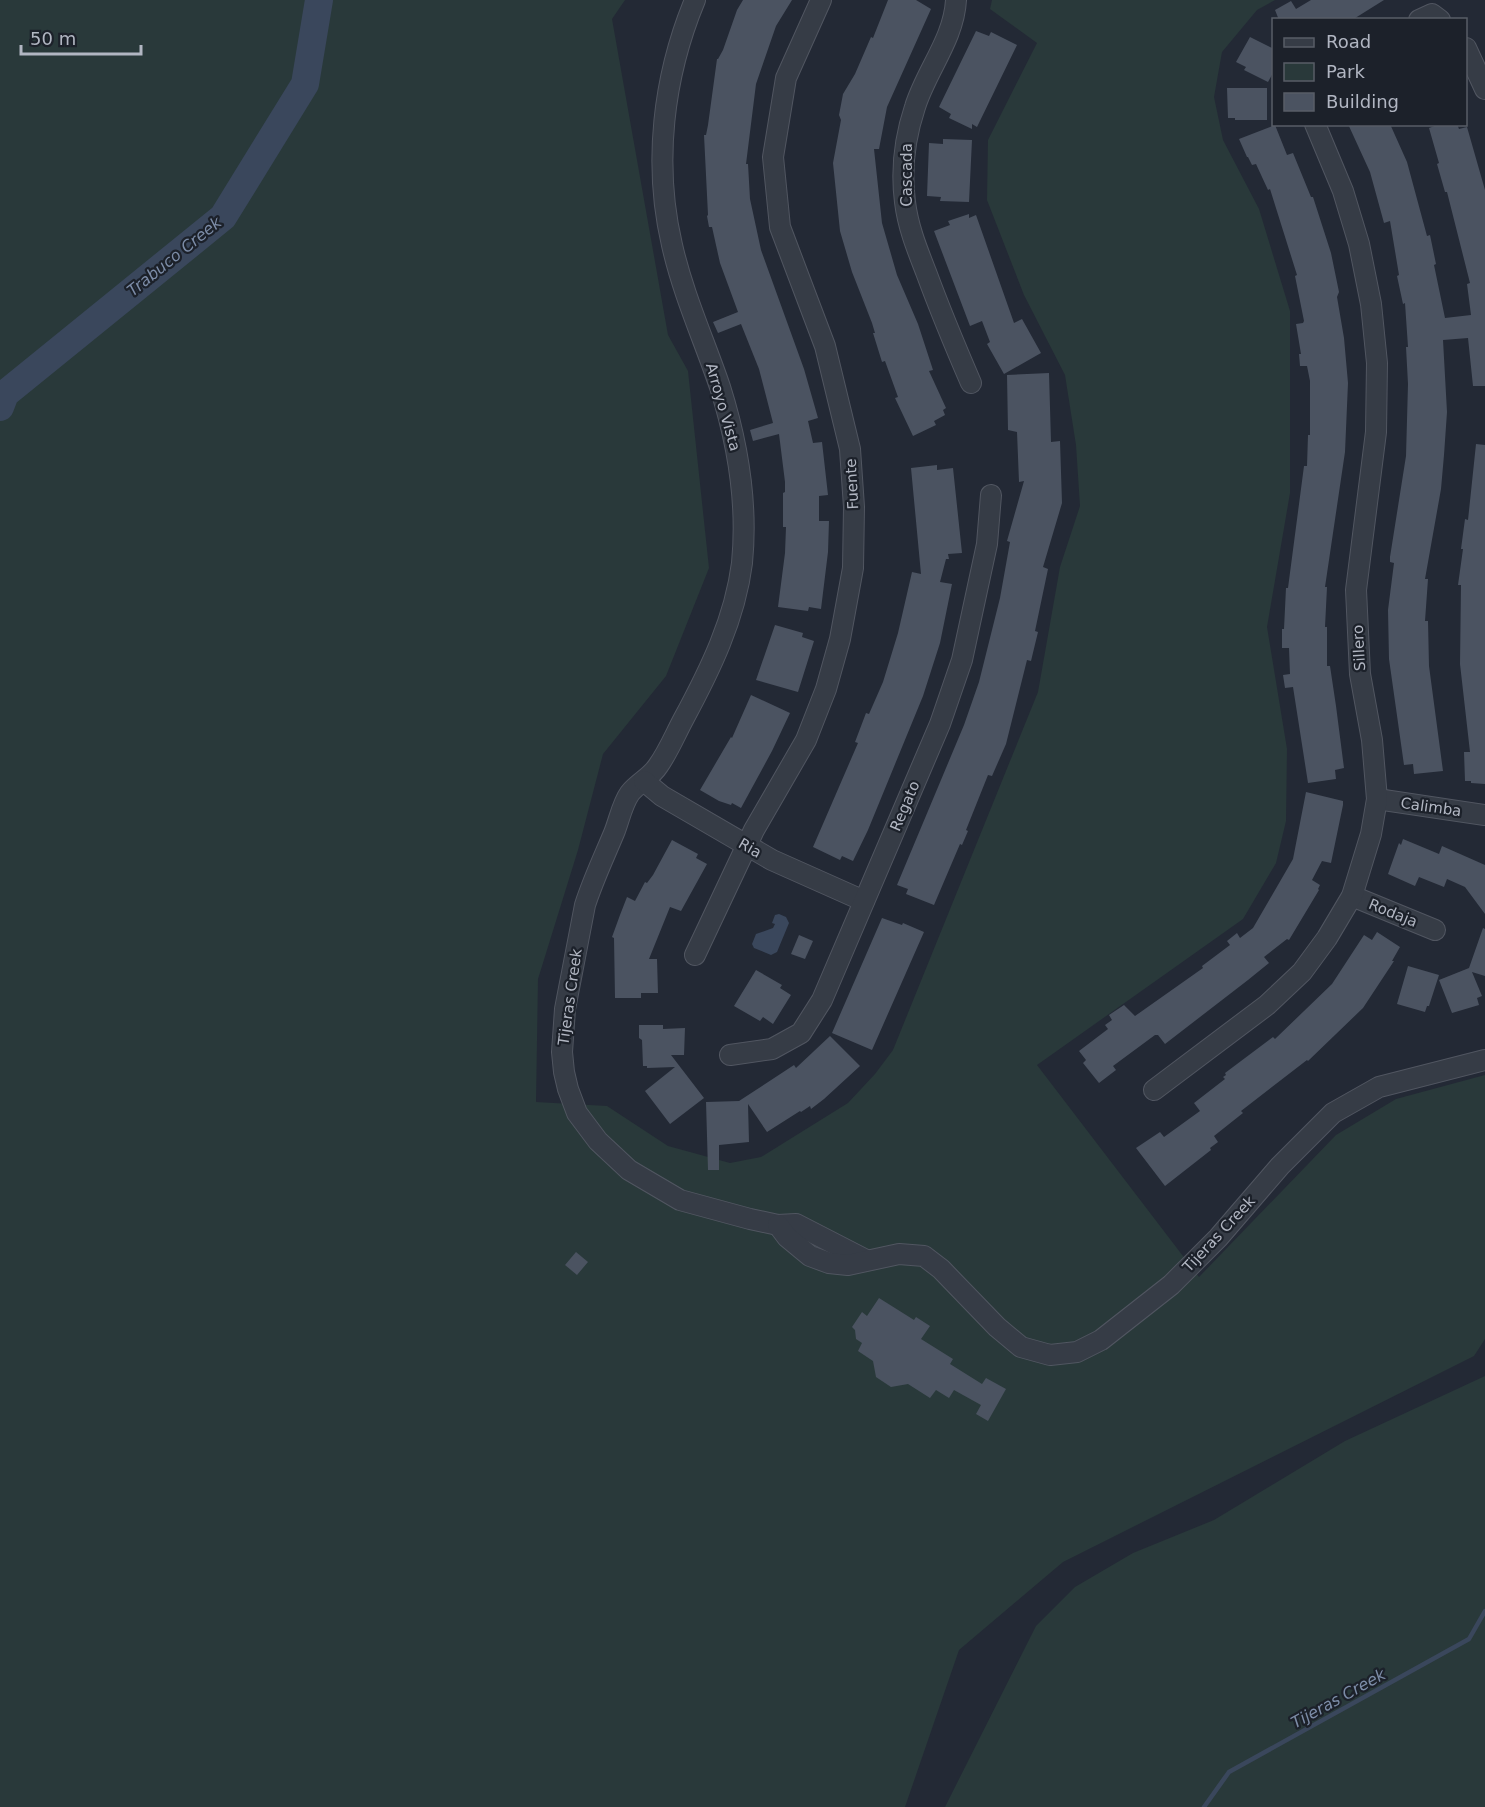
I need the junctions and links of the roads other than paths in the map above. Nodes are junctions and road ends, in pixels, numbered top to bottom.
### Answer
1 (695, 0) edge
2 (821, 0) edge
3 (956, 0) edge
4 (1467, 50) edge
5 (1485, 89) edge
6 (1316, 126) edge
7 (971, 383) dead end
8 (991, 495) dead end
9 (637, 787) junction
10 (1377, 799) junction
11 (1485, 815) edge
12 (747, 846) junction
13 (1352, 896) junction
14 (864, 902) junction
15 (1435, 930) dead end
16 (695, 955) dead end
17 (730, 1055) dead end
18 (1485, 1060) edge
19 (1154, 1090) dead end

1 - 9 street, Arroyo Vista
2 - 12 street, Fuente
3 - 7 street, Cascada
4 - 5 street
6 - 10 street, Sillero
8 - 14 street, Regato
9 - 12 street, Ria
9 - 18 street, Tijeras Creek
10 - 11 street, Calimba
10 - 13 street, Sillero
12 - 14 street, Ria
12 - 16 street, Fuente
13 - 15 street, Rodaja
13 - 19 street, Sillero
14 - 17 street, Regato

